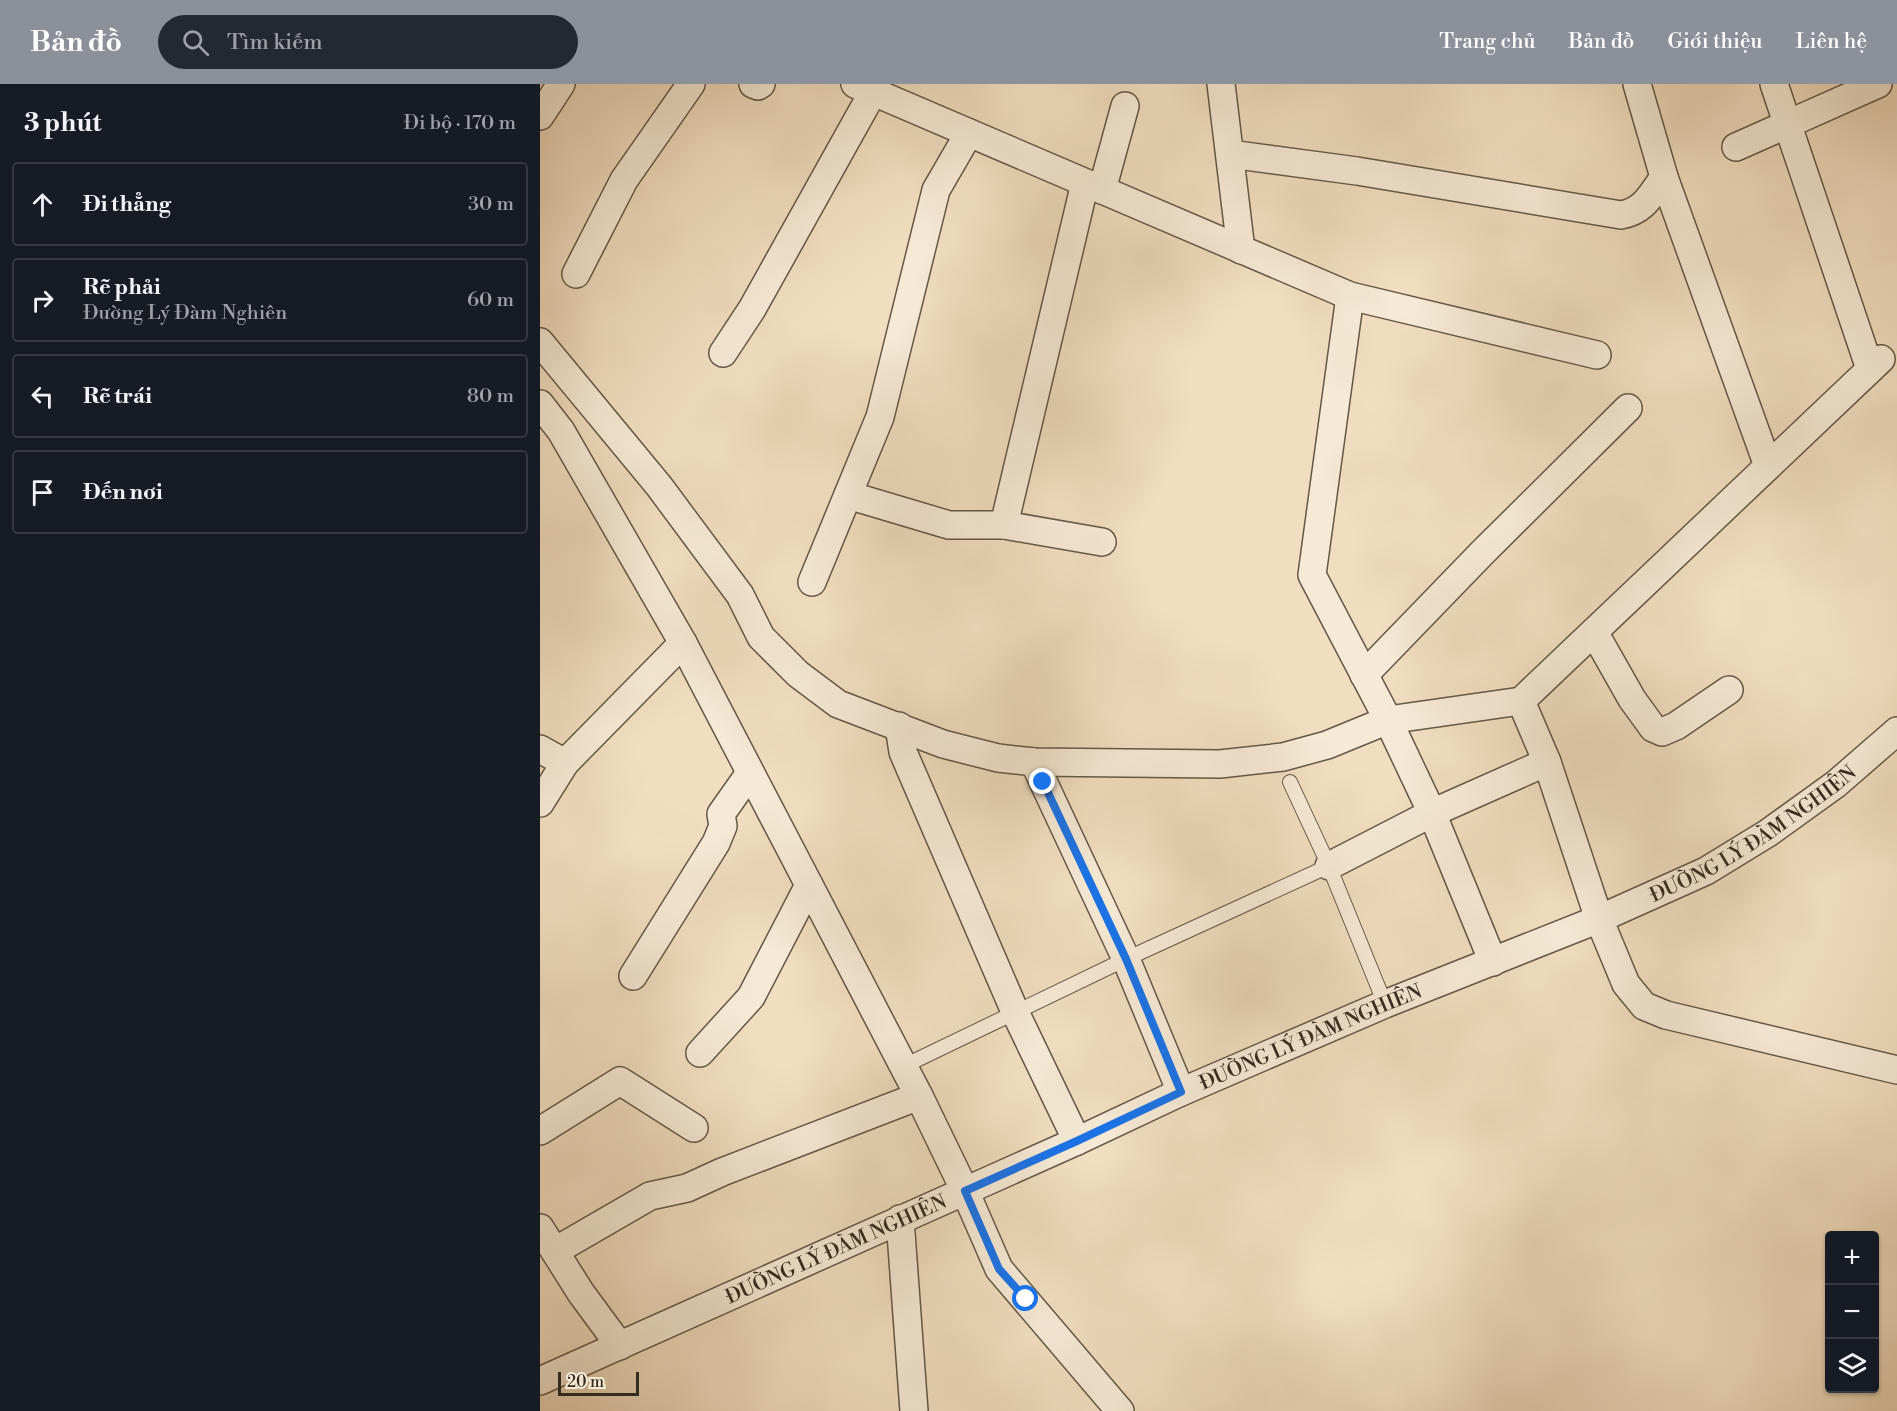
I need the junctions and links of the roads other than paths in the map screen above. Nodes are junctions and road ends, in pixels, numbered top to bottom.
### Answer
1 (561, 84) edge
2 (691, 84) edge
3 (753, 84) edge
4 (761, 84) edge
5 (1221, 84) edge
6 (1637, 84) edge
7 (1774, 84) edge
8 (1878, 84) edge
9 (864, 88) edge
10 (1125, 106) dead end
11 (540, 116) edge
12 (1787, 124) junction
13 (969, 133) junction
14 (1736, 147) dead end
15 (1230, 153) junction
16 (1664, 177) junction
17 (1094, 187) junction
18 (1241, 250) junction
19 (576, 274) dead end
20 (1350, 296) junction
21 (540, 342) edge
22 (723, 353) dead end
23 (1597, 355) dead end
24 (540, 404) edge
25 (1628, 408) dead end
26 (1768, 466) junction
27 (848, 495) junction
28 (1004, 525) junction
29 (1102, 542) dead end
30 (812, 582) dead end
31 (1594, 632) junction
32 (683, 643) junction
33 (1364, 675) junction
34 (1729, 690) dead end
35 (1521, 701) junction
36 (1388, 720) junction
37 (898, 726) junction
38 (1897, 731) edge
39 (540, 749) edge
40 (1034, 762) junction
41 (1547, 762) junction
42 (565, 763) junction
43 (750, 773) junction
44 (1290, 782) dead end
45 (540, 803) edge
46 (1432, 813) junction
47 (1329, 866) junction
48 (809, 885) junction
49 (1599, 919) junction
50 (1126, 959) junction
51 (1493, 962) junction
52 (633, 976) dead end
53 (1385, 1004) junction
54 (1016, 1014) junction
55 (700, 1053) dead end
56 (904, 1066) junction
57 (1897, 1070) edge
58 (1181, 1092) junction
59 (919, 1096) junction
60 (694, 1128) dead end
61 (540, 1131) edge
62 (1077, 1141) junction
63 (965, 1191) junction
64 (900, 1219) junction
65 (545, 1237) edge
66 (620, 1346) junction
67 (540, 1380) edge
68 (914, 1411) edge
69 (1120, 1411) edge

1 - 11 street
2 - 19 street
3 - 4 street
5 - 15 street
6 - 16 street
7 - 12 street
8 - 12 street
9 - 13 street
9 - 22 street
10 - 17 street
12 - 14 street
12 - 26 street
13 - 17 street
13 - 27 street
15 - 16 street
15 - 18 street
16 - 26 street
17 - 18 street
17 - 28 street
18 - 20 street
20 - 23 street
20 - 33 street
21 - 37 street
24 - 32 street
25 - 33 street
26 - 31 street
27 - 28 street
27 - 30 street
28 - 29 street
31 - 34 street
31 - 35 street
32 - 42 street
32 - 43 street
33 - 36 street
35 - 36 street
35 - 41 street
36 - 40 street
36 - 46 street
37 - 40 street
37 - 54 street
38 - 49 street, ĐƯỜNG LÝ ĐÀM NGHIÊN
39 - 42 street
40 - 50 street
41 - 46 street
41 - 49 street
42 - 45 street
43 - 48 street
43 - 52 street
44 - 47 lane
46 - 47 street
46 - 51 street
47 - 50 lane
47 - 53 lane
48 - 55 street
48 - 56 street
49 - 51 street, ĐƯỜNG LÝ ĐÀM NGHIÊN
49 - 57 street
50 - 54 lane
50 - 58 street
51 - 53 street, ĐƯỜNG LÝ ĐÀM NGHIÊN
53 - 58 street, ĐƯỜNG LÝ ĐÀM NGHIÊN
54 - 56 lane
54 - 62 street
56 - 59 street
58 - 62 street, ĐƯỜNG LÝ ĐÀM NGHIÊN
59 - 63 street
59 - 65 street
60 - 61 street
62 - 63 street, ĐƯỜNG LÝ ĐÀM NGHIÊN
63 - 64 street, ĐƯỜNG LÝ ĐÀM NGHIÊN
63 - 69 street
64 - 66 street, ĐƯỜNG LÝ ĐÀM NGHIÊN
64 - 68 street
65 - 66 street
66 - 67 street, ĐƯỜNG LÝ ĐÀM NGHIÊN

